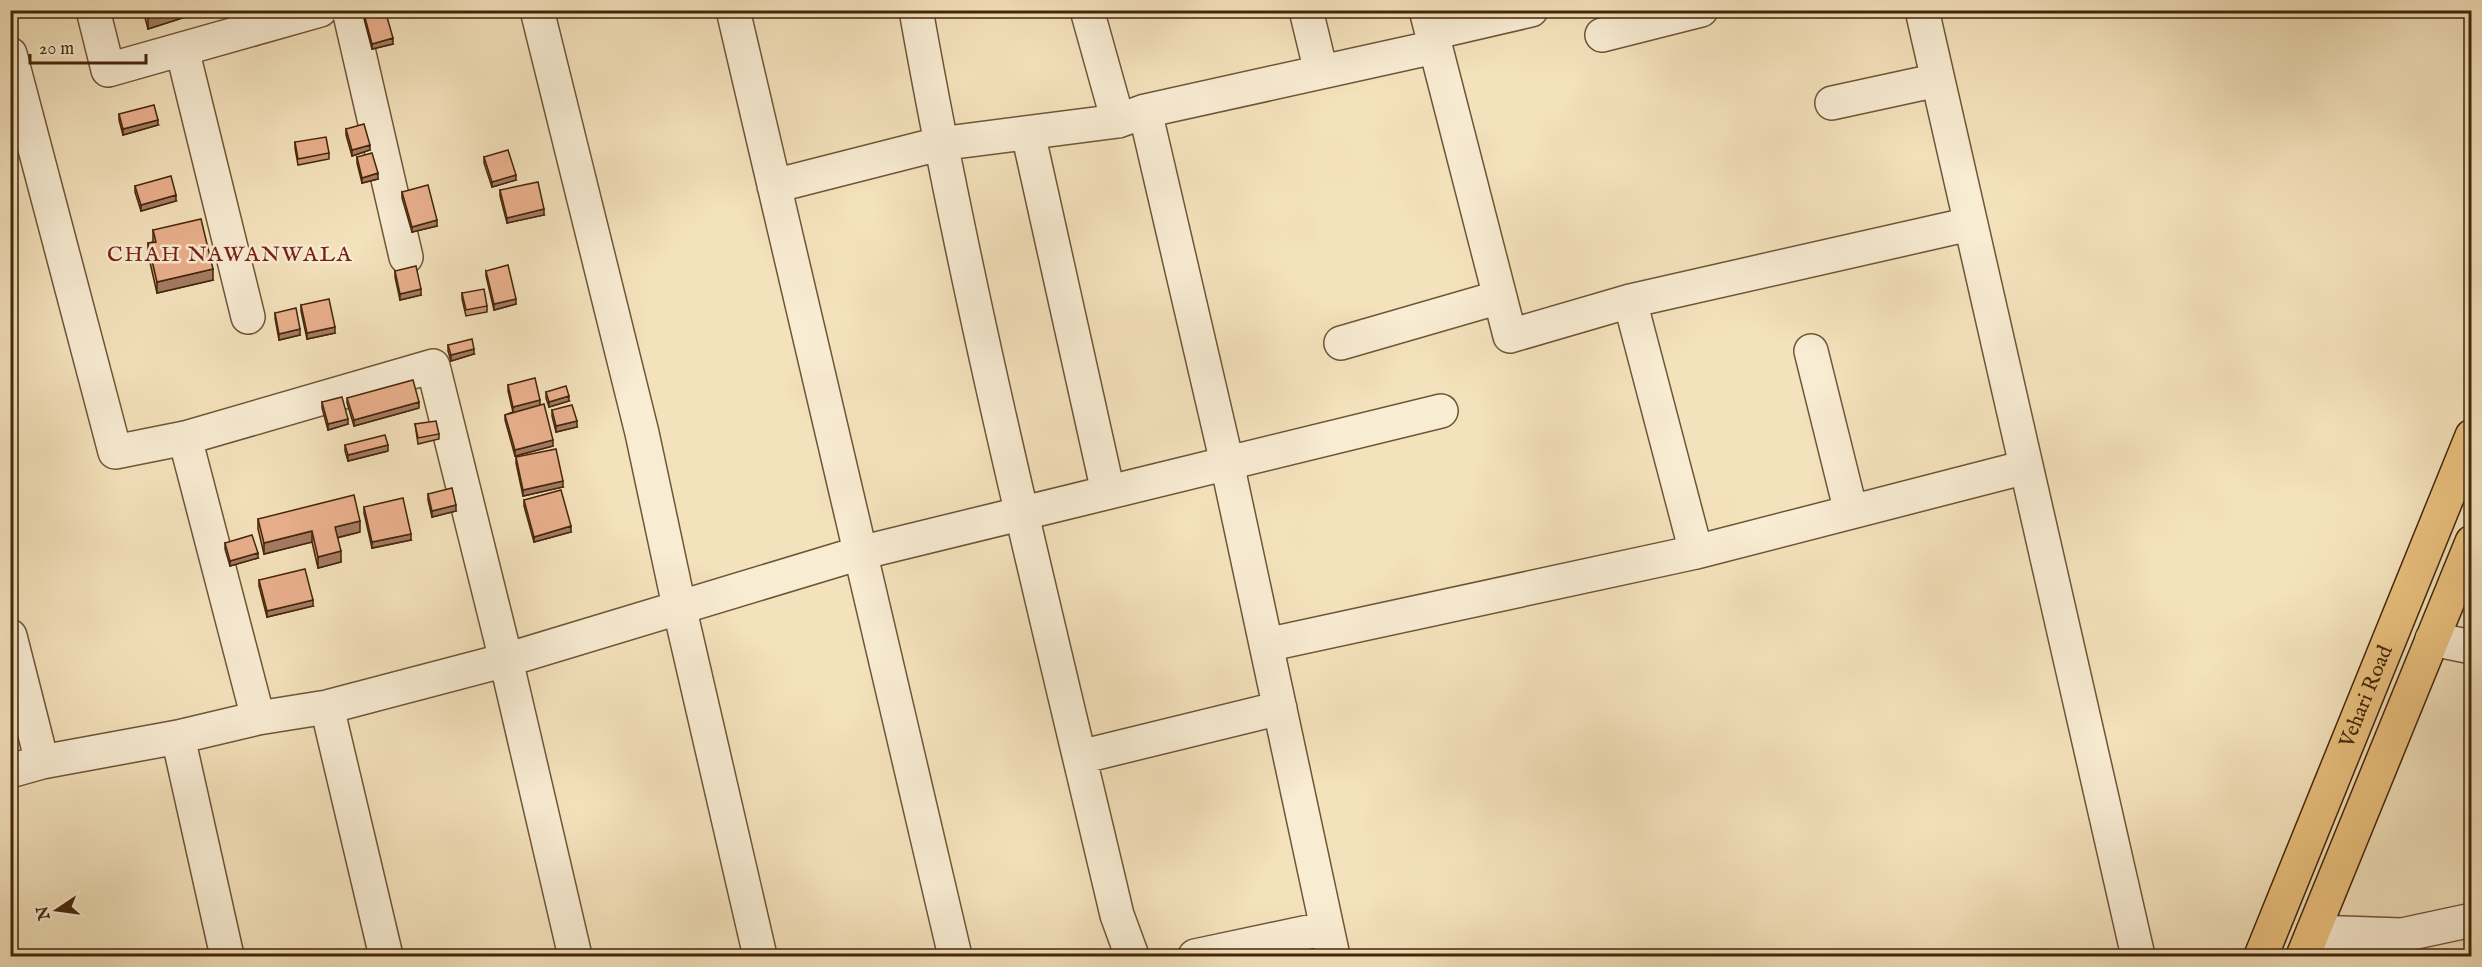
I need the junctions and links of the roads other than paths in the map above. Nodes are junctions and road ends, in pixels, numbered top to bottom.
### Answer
1 (93, 10) edge
2 (320, 10) edge
3 (349, 10) edge
4 (537, 10) edge
5 (733, 10) edge
6 (916, 10) edge
7 (1087, 10) edge
8 (1306, 10) edge
9 (1531, 10) edge
10 (1701, 10) edge
11 (1922, 10) edge
12 (1431, 30) edge
13 (1602, 35) dead end
14 (182, 50) junction
15 (10, 54) edge
16 (1322, 72) junction
17 (1938, 80) junction
18 (1832, 103) dead end
19 (1131, 116) junction
20 (1028, 133) junction
21 (939, 144) junction
22 (774, 186) junction
23 (1970, 224) junction
24 (406, 257) dead end
25 (1500, 297) junction
26 (1630, 301) junction
27 (248, 318) dead end
28 (1341, 343) dead end
29 (1811, 351) dead end
30 (1441, 411) dead end
31 (2472, 436) edge
32 (186, 438) junction
33 (1227, 463) junction
34 (2026, 467) junction
35 (1108, 492) junction
36 (1851, 512) junction
37 (1022, 513) junction
38 (2472, 542) edge
39 (1696, 552) junction
40 (860, 553) junction
41 (679, 606) junction
42 (10, 636) edge
43 (2432, 639) junction
44 (1266, 645) junction
45 (2472, 648) edge
46 (506, 660) junction
47 (327, 707) junction
48 (1280, 708) junction
49 (258, 718) junction
50 (178, 737) junction
51 (1080, 758) junction
52 (42, 762) junction
53 (10, 771) edge
54 (2472, 920) edge
55 (1330, 943) edge
56 (2308, 944) edge
57 (227, 957) edge
58 (386, 957) edge
59 (575, 957) edge
60 (760, 957) edge
61 (955, 957) edge
62 (1132, 957) edge
63 (1195, 957) edge
64 (2138, 957) edge
65 (2261, 957) edge

1 - 14 street
2 - 14 street
3 - 24 street
4 - 41 street
5 - 22 street
6 - 21 street
7 - 19 street
8 - 16 street
9 - 12 street
10 - 13 street
11 - 17 street
12 - 16 street
12 - 25 street
14 - 27 street
15 - 32 street
16 - 19 street
17 - 18 street
17 - 23 street
19 - 20 street
19 - 33 street
20 - 21 street
20 - 35 street
21 - 22 street
21 - 37 street
22 - 40 street
23 - 26 street
23 - 34 street
25 - 26 street
25 - 28 street
26 - 39 street
29 - 36 street
30 - 33 street
31 - 65 main road, Vehari Road
32 - 46 street
32 - 49 street
33 - 35 street
33 - 44 street
34 - 36 street
34 - 64 street
35 - 37 street
36 - 39 street
37 - 40 street
37 - 51 street
38 - 43 main road, Vehari Road
39 - 44 street
40 - 41 street
40 - 61 street
41 - 46 street
41 - 60 street
42 - 52 street
43 - 45 street
43 - 56 main road, Vehari Road
44 - 48 street
46 - 47 street
46 - 59 street
47 - 49 street
47 - 58 street
48 - 51 street
48 - 55 street
49 - 50 street
50 - 52 street
50 - 57 street
51 - 62 street
52 - 53 street
54 - 56 street
55 - 63 street

